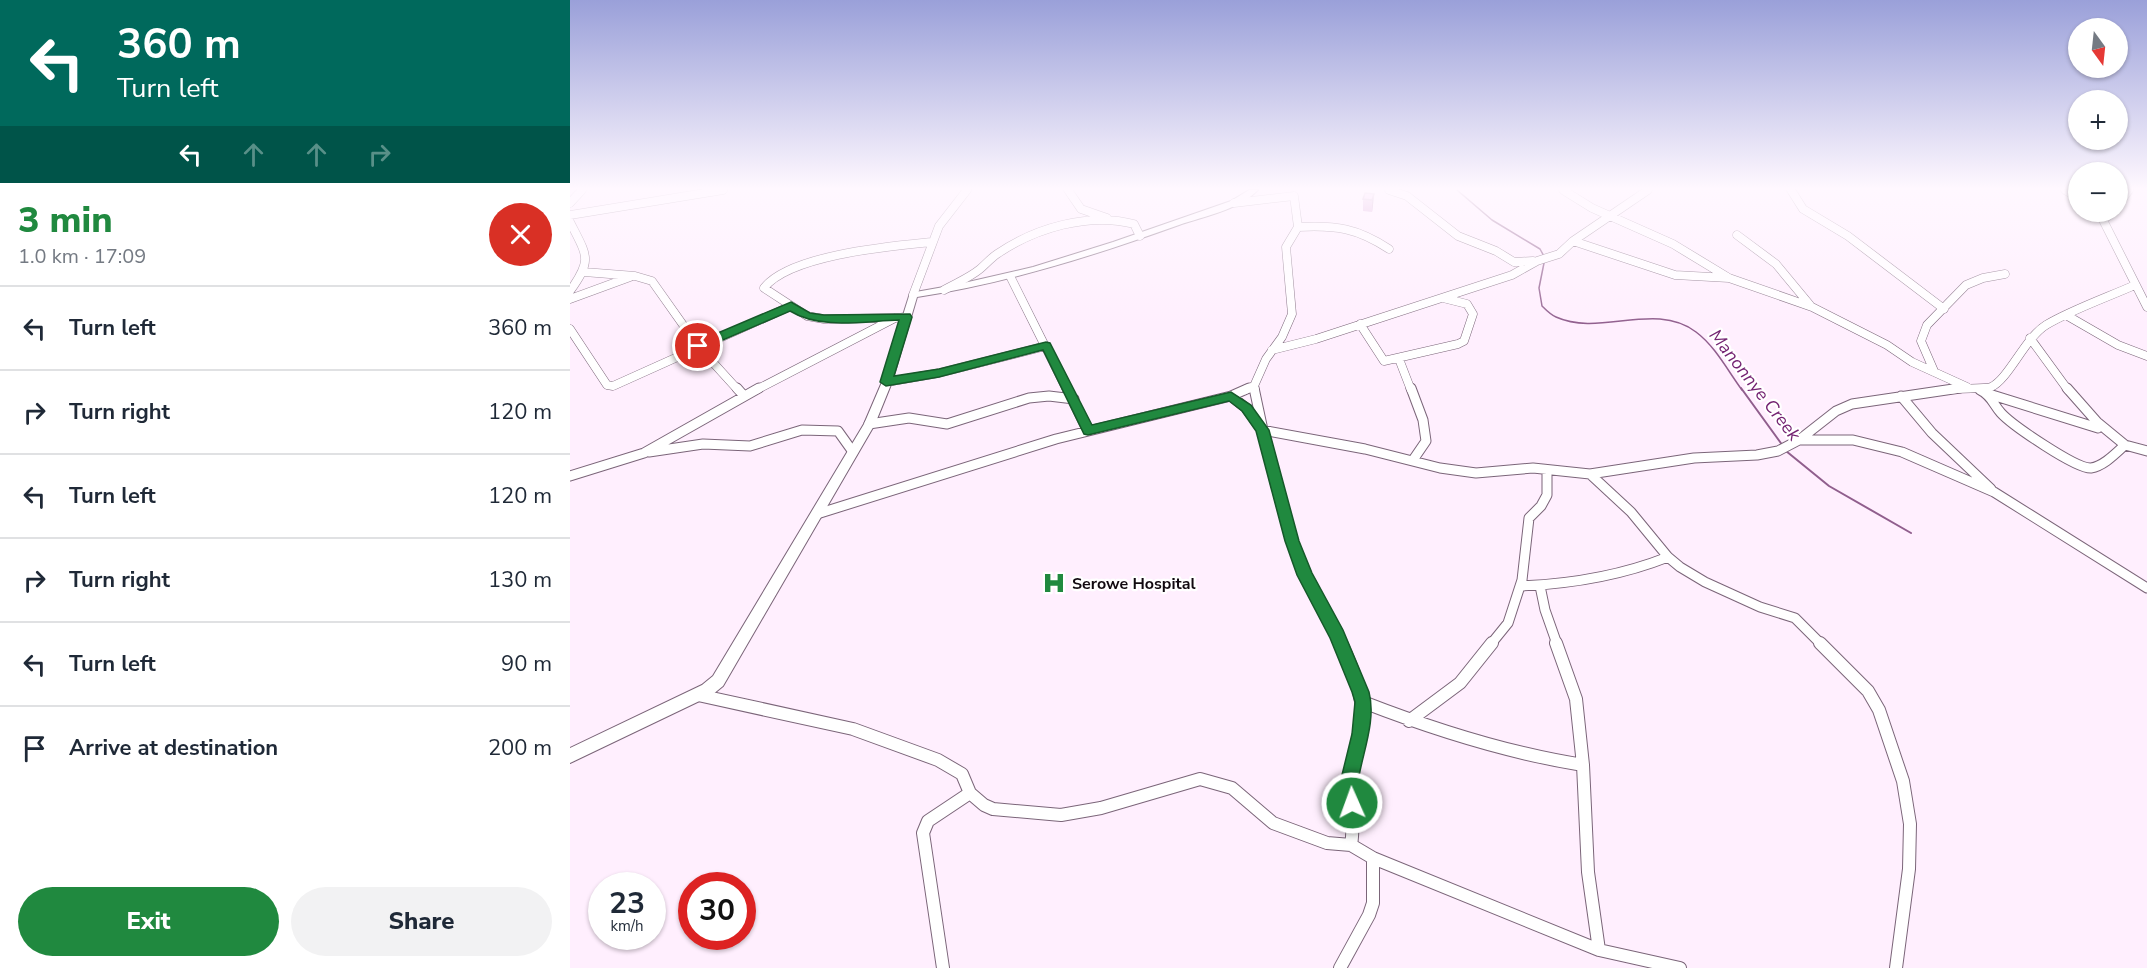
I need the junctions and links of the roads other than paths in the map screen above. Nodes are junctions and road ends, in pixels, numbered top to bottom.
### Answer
1 (576, 235) edge
2 (935, 235) edge
3 (1036, 235) edge
4 (1293, 235) edge
5 (1367, 235) edge
6 (1457, 235) edge
7 (1582, 235) edge
8 (1653, 235) edge
9 (1737, 235) dead end
10 (1847, 235) edge
11 (2111, 235) edge
12 (1140, 236) edge
13 (1573, 241) junction
14 (932, 242) junction
15 (1389, 249) dead end
16 (1537, 261) junction
17 (584, 272) junction
18 (2005, 274) dead end
19 (635, 276) junction
20 (1011, 278) junction
21 (1730, 278) junction
22 (2136, 285) junction
23 (570, 291) edge
24 (942, 291) junction
25 (913, 295) junction
26 (1440, 297) junction
27 (570, 299) edge
28 (791, 306) junction
29 (1812, 307) junction
30 (2147, 307) edge
31 (1944, 309) junction
32 (2066, 315) junction
33 (901, 317) junction
34 (1360, 324) junction
35 (570, 329) edge
36 (2030, 338) junction
37 (698, 346) junction
38 (1046, 346) junction
39 (1272, 350) junction
40 (2147, 356) edge
41 (1399, 359) junction
42 (1934, 371) junction
43 (886, 382) junction
44 (1254, 386) junction
45 (1973, 388) junction
46 (1989, 393) junction
47 (744, 396) junction
48 (1231, 396) junction
49 (1901, 396) junction
50 (1074, 399) junction
51 (869, 424) junction
52 (1088, 430) junction
53 (1262, 430) junction
54 (2106, 432) junction
55 (1799, 440) junction
56 (2124, 444) junction
57 (2147, 451) edge
58 (853, 452) junction
59 (644, 453) junction
60 (1413, 460) junction
61 (1547, 470) junction
62 (1590, 474) junction
63 (570, 476) edge
64 (1994, 492) junction
65 (817, 514) junction
66 (1668, 557) junction
67 (1540, 585) junction
68 (1520, 586) junction
69 (2147, 588) edge
70 (697, 695) junction
71 (1363, 702) junction
72 (1409, 721) junction
73 (570, 756) edge
74 (1583, 765) junction
75 (970, 793) junction
76 (1351, 845) junction
77 (1373, 858) junction
78 (1599, 950) junction
79 (943, 968) edge
80 (1340, 968) edge
81 (1680, 968) edge
82 (1896, 968) edge

1 - 17 street
2 - 14 street
3 - 24 street
4 - 39 street
5 - 15 street
6 - 16 street
7 - 13 street
8 - 21 street
9 - 29 street
10 - 31 street
11 - 22 street
12 - 20 street
13 - 16 street
13 - 21 street
14 - 25 street
14 - 28 street
16 - 26 street
17 - 19 street
17 - 23 street
18 - 31 street
19 - 27 street
19 - 37 street
20 - 24 street
20 - 38 street
21 - 29 street
22 - 30 street
22 - 32 street
24 - 25 street
25 - 33 street
26 - 34 street
26 - 41 street
28 - 33 street
28 - 37 street
29 - 42 street
31 - 42 street
32 - 36 street
32 - 40 street
33 - 43 street
33 - 47 street
34 - 39 street
34 - 41 street
35 - 37 street
36 - 45 street
36 - 54 street
37 - 47 street
38 - 43 street
38 - 50 street
39 - 44 street
41 - 60 street
42 - 45 street
43 - 51 street
44 - 48 street
44 - 53 street
45 - 46 street
45 - 49 street
46 - 54 street
46 - 56 street
47 - 59 street
48 - 52 street
48 - 53 street
49 - 55 street
49 - 64 street
50 - 51 street
50 - 52 street
51 - 58 street
52 - 65 street
53 - 60 street
53 - 71 street
54 - 56 street
55 - 62 street
55 - 64 street
56 - 57 street
58 - 59 street
58 - 65 street
59 - 63 street
60 - 61 street
61 - 62 street
61 - 68 street
62 - 66 street
64 - 69 street
65 - 70 street
66 - 67 street
66 - 82 street
67 - 68 street
67 - 74 street
68 - 72 street
70 - 73 street
70 - 75 street
71 - 72 street
71 - 76 street
72 - 74 street
74 - 78 street
75 - 76 street
75 - 79 street
76 - 77 street
77 - 78 street
77 - 80 street
78 - 81 street

